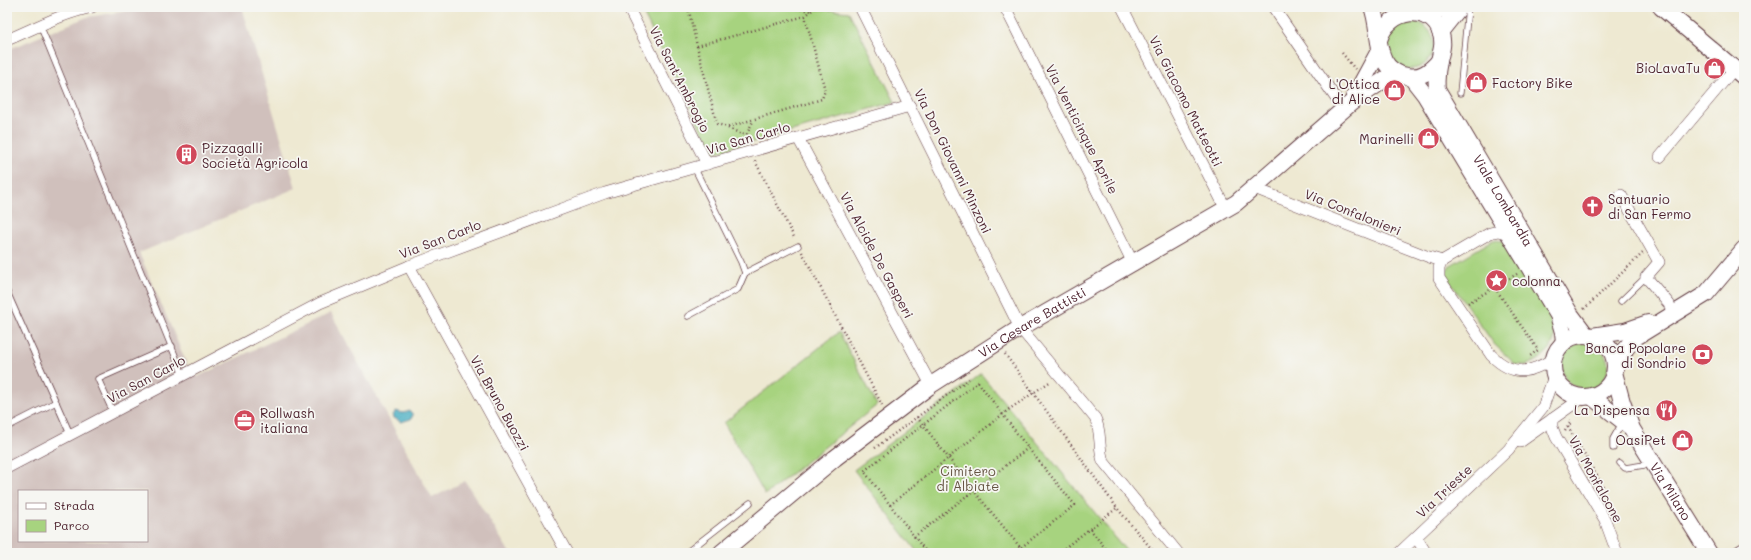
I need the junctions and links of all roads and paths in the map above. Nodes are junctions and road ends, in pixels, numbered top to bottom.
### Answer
1 (92, 7) edge
2 (628, 7) edge
3 (688, 7) edge
4 (785, 7) edge
5 (816, 7) edge
6 (860, 7) edge
7 (1005, 7) edge
8 (1122, 7) edge
9 (1273, 7) edge
10 (1372, 7) edge
11 (1446, 7) edge
12 (1460, 7) edge
13 (1468, 7) edge
14 (1660, 7) edge
15 (79, 8) edge
16 (812, 10) junction
17 (1396, 11) edge
18 (805, 16) junction
19 (1425, 16) junction
20 (40, 25) junction
21 (1440, 32) junction
22 (7, 40) edge
23 (697, 46) junction
24 (1379, 46) junction
25 (1439, 61) junction
26 (1395, 72) junction
27 (1739, 73) edge
28 (1411, 77) junction
29 (1460, 93) dead end
30 (910, 106) junction
31 (1347, 106) junction
32 (753, 120) junction
33 (728, 127) junction
34 (746, 136) junction
35 (798, 138) junction
36 (750, 152) junction
37 (1660, 157) dead end
38 (707, 164) junction
39 (694, 168) junction
40 (1254, 188) junction
41 (1621, 195) dead end
42 (1226, 209) junction
43 (1509, 234) junction
44 (798, 246) junction
45 (1650, 247) junction
46 (1744, 250) edge
47 (1442, 261) junction
48 (1133, 263) junction
49 (409, 266) junction
50 (1529, 267) junction
51 (745, 274) junction
52 (1646, 277) junction
53 (1495, 288) junction
54 (7, 292) edge
55 (1621, 301) dead end
56 (1460, 309) junction
57 (1582, 311) dead end
58 (1672, 315) junction
59 (688, 316) dead end
60 (1020, 328) junction
61 (1589, 336) junction
62 (1564, 342) junction
63 (172, 346) junction
64 (1003, 351) junction
65 (1554, 358) junction
66 (1527, 359) dead end
67 (1615, 372) junction
68 (183, 375) junction
69 (1060, 375) junction
70 (973, 376) dead end
71 (1554, 376) junction
72 (932, 385) junction
73 (1033, 393) junction
74 (1587, 397) junction
75 (56, 402) junction
76 (907, 403) junction
77 (882, 406) dead end
78 (113, 412) junction
79 (1003, 414) junction
80 (917, 417) junction
81 (1552, 419) junction
82 (923, 424) junction
83 (1628, 425) junction
84 (7, 427) edge
85 (1568, 427) dead end
86 (70, 434) junction
87 (1028, 448) junction
88 (1613, 448) dead end
89 (873, 449) dead end
90 (1508, 450) junction
91 (949, 457) junction
92 (1620, 463) dead end
93 (1654, 464) junction
94 (7, 468) edge
95 (974, 491) junction
96 (750, 503) dead end
97 (890, 505) junction
98 (1598, 507) junction
99 (1117, 508) junction
100 (1090, 529) junction
101 (914, 537) junction
102 (1416, 537) junction
103 (1744, 545) edge
104 (1020, 548) junction
105 (1704, 550) edge
106 (567, 553) edge
107 (686, 553) edge
108 (721, 553) edge
109 (927, 553) edge
110 (1014, 553) edge
111 (1024, 553) edge
112 (1059, 553) edge
113 (1109, 553) edge
114 (1156, 553) edge
115 (1178, 553) edge
116 (1399, 553) edge
117 (1426, 553) edge
118 (1617, 553) edge
119 (1731, 553) edge

1 - 15 street
2 - 38 street, Via Sant'Ambrogio
3 - 23 path
4 - 16 path
5 - 16 path
6 - 30 street, Via Don Giovanni Minzoni
7 - 48 street, Via Venticinque Aprile
8 - 42 street, Via Giacomo Matteotti
9 - 31 street
10 - 24 street
11 - 19 street
12 - 21 street
13 - 29 lane
14 - 27 street
15 - 20 street
16 - 18 path
17 - 19 street
17 - 24 street
18 - 23 path
18 - 32 path
19 - 21 street
20 - 22 street
20 - 63 lane
21 - 25 street, Viale Lombardia
23 - 33 path
24 - 26 street
24 - 31 street, Via Cesare Battisti
25 - 28 street
25 - 61 street, Viale Lombardia
26 - 28 street
26 - 31 street, Via Cesare Battisti
27 - 37 street
28 - 43 street, Viale Lombardia
30 - 35 street, Via San Carlo
30 - 60 street, Via Don Giovanni Minzoni
31 - 40 street, Via Cesare Battisti
32 - 33 path
32 - 34 path
33 - 34 path
34 - 36 path
35 - 36 street, Via San Carlo
35 - 72 street, Via Alcide De Gasperi
36 - 38 street, Via San Carlo
36 - 44 path
38 - 39 street, Via San Carlo
39 - 49 street, Via San Carlo
39 - 51 lane
40 - 42 street, Via Cesare Battisti
40 - 47 street, Via Confalonieri
41 - 45 street
42 - 48 street, Via Cesare Battisti
43 - 47 street
43 - 50 street, Viale Lombardia
44 - 51 lane
44 - 77 path
45 - 52 street
45 - 57 path
46 - 58 street
47 - 56 street
48 - 60 street, Via Cesare Battisti
49 - 68 street, Via San Carlo
49 - 106 street, Via Bruno Buozzi
50 - 53 path
50 - 62 street, Viale Lombardia
51 - 59 lane
52 - 55 lane
52 - 58 street
53 - 56 path
53 - 66 path
54 - 75 lane
56 - 65 street
58 - 61 street
58 - 67 street
60 - 64 street, Via Cesare Battisti
60 - 69 street, Via Don Giovanni Minzoni
61 - 62 street
61 - 67 street
62 - 65 street
63 - 68 lane
63 - 78 lane
64 - 72 street, Via Cesare Battisti
64 - 73 path
65 - 71 street
67 - 74 street
67 - 83 street, Via Milano
68 - 78 street, Via San Carlo
69 - 73 path
69 - 115 street, Via Don Giovanni Minzoni
70 - 80 path
71 - 74 street
71 - 90 street, Via Trieste
72 - 76 street, Via Cesare Battisti
73 - 79 path
73 - 99 path
74 - 81 street, Via Trieste
74 - 83 street, Via Milano
75 - 84 lane
75 - 86 lane
76 - 80 path
76 - 108 street, Via Cesare Battisti
78 - 86 street, Via San Carlo
79 - 82 path
79 - 87 path
79 - 91 path
80 - 82 path
80 - 89 path
81 - 90 street, Via Trieste
81 - 98 street, Via Monfalcone
82 - 91 path
82 - 97 path
83 - 88 lane
83 - 93 street, Via Milano
85 - 98 path
86 - 94 street, Via San Carlo
87 - 95 path
87 - 104 path
90 - 102 street, Via Trieste
91 - 95 path
91 - 97 path
92 - 93 lane
93 - 105 street, Via Milano
95 - 101 path
95 - 104 path
96 - 107 lane
97 - 101 path
98 - 118 street, Via Monfalcone
99 - 100 path
99 - 114 path
100 - 112 path
100 - 113 path
101 - 109 path
102 - 116 street, Via Trieste
102 - 117 street
103 - 119 lane
104 - 110 path
104 - 111 path

